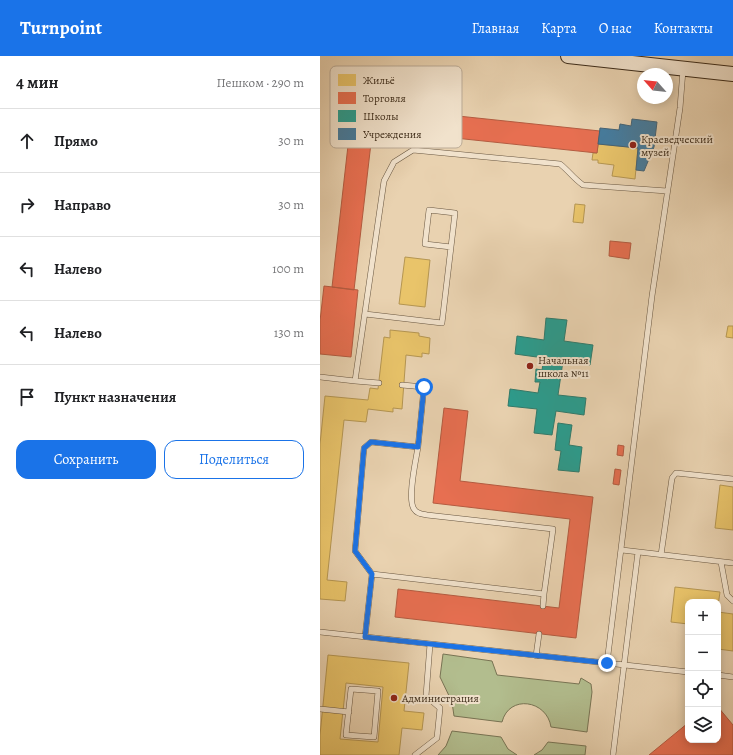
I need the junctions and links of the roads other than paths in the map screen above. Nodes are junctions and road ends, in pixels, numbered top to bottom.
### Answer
1 (568, 56) edge
2 (683, 69) junction
3 (729, 75) edge
4 (668, 192) junction
5 (451, 247) junction
6 (365, 314) junction
7 (320, 377) edge
8 (356, 381) junction
9 (379, 383) dead end
10 (402, 385) dead end
11 (418, 447) junction
12 (733, 479) edge
13 (622, 550) junction
14 (638, 552) junction
15 (661, 555) junction
16 (721, 562) junction
17 (733, 563) edge
18 (372, 574) junction
19 (544, 594) junction
20 (733, 601) edge
21 (543, 606) dead end
22 (320, 632) edge
23 (539, 634) dead end
24 (365, 637) junction
25 (430, 644) junction
26 (536, 656) junction
27 (607, 663) junction
28 (623, 665) junction
29 (685, 672) edge
30 (721, 675) edge
31 (733, 677) edge
32 (320, 709) edge
33 (349, 712) junction
34 (415, 755) edge
35 (613, 755) edge

1 - 2 main road
2 - 3 main road
2 - 4 lane
4 - 6 lane
4 - 13 lane
5 - 5 lane
5 - 6 lane
6 - 8 lane
7 - 8 lane
8 - 9 lane
10 - 11 lane
11 - 18 lane
11 - 19 lane
12 - 15 lane
13 - 14 lane
13 - 27 lane
14 - 15 lane
14 - 28 lane
15 - 16 lane
16 - 17 lane
16 - 20 lane
18 - 19 lane
18 - 24 lane
19 - 21 lane
22 - 24 lane
23 - 26 lane
24 - 25 lane
25 - 26 lane
25 - 34 lane
26 - 27 lane
27 - 28 lane
28 - 29 lane
28 - 35 lane
30 - 31 lane
32 - 33 lane
33 - 33 lane

